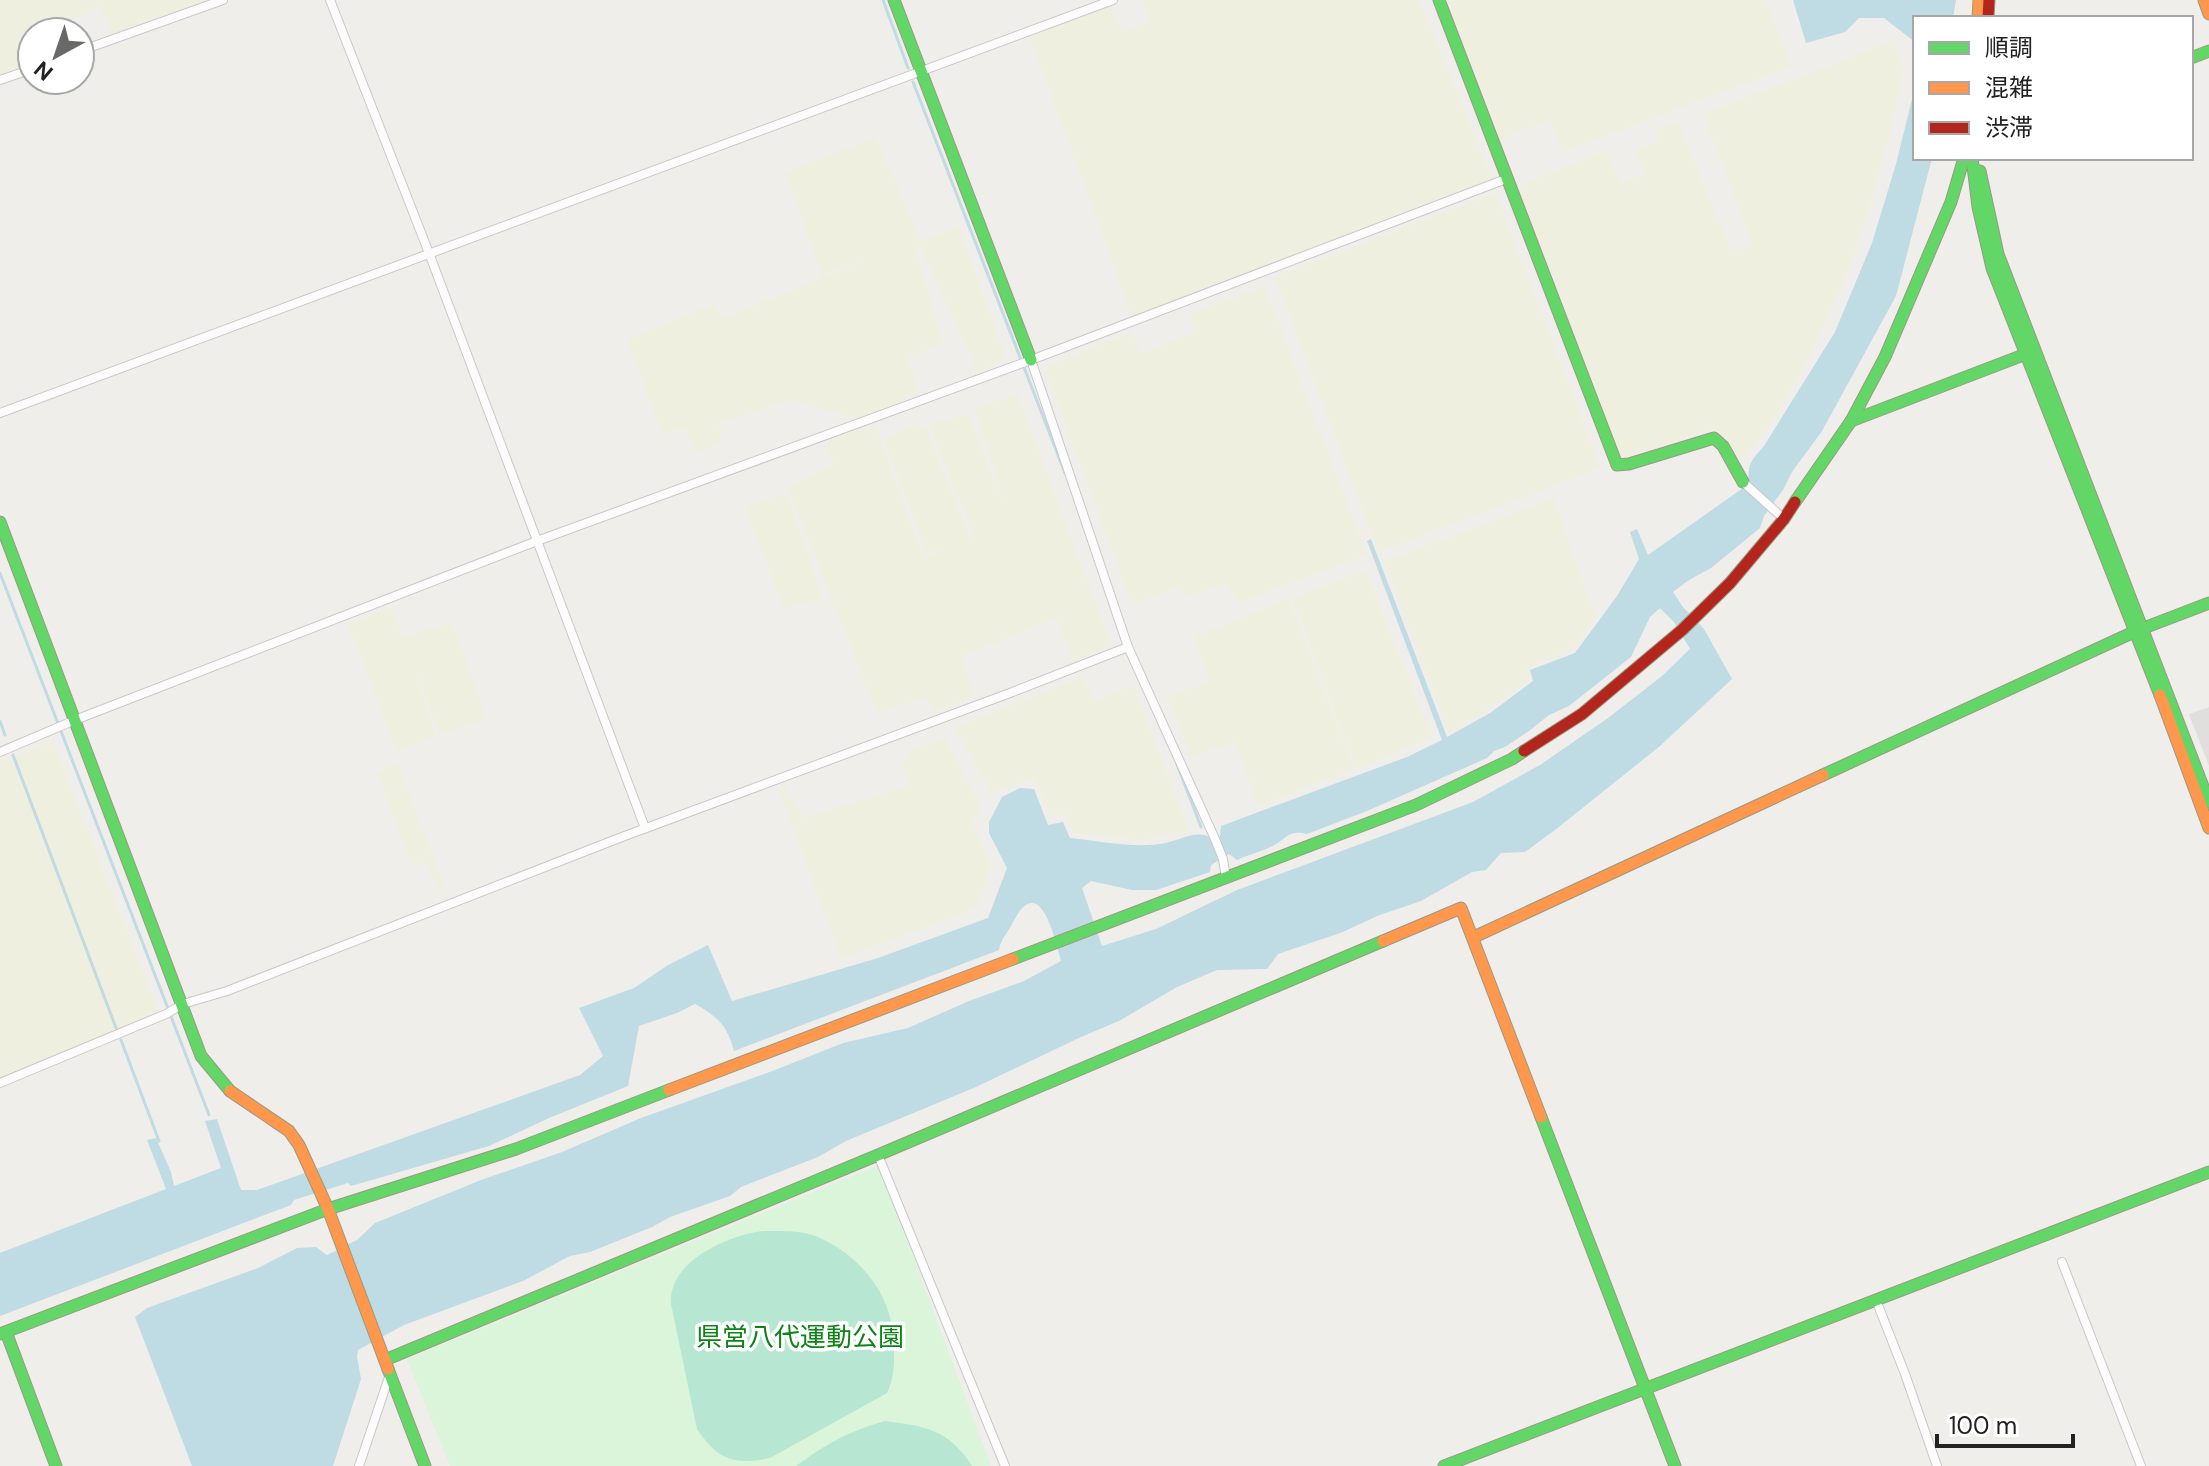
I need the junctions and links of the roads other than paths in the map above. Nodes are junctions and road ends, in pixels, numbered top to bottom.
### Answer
1 (223, 0) edge
2 (330, 0) edge
3 (894, 0) edge
4 (1113, 0) edge
5 (1439, 0) edge
6 (2204, 0) edge
7 (2209, 14) edge
8 (96, 45) edge
9 (922, 71) junction
10 (1963, 160) edge
11 (1972, 160) edge
12 (1979, 160) edge
13 (1506, 179) junction
14 (429, 253) junction
15 (2026, 354) junction
16 (1026, 361) junction
17 (0, 413) edge
18 (1851, 421) junction
19 (1743, 482) joint
20 (1784, 519) junction
21 (0, 522) edge
22 (537, 541) junction
23 (2209, 603) edge
24 (2140, 630) junction
25 (1128, 647) junction
26 (75, 720) junction
27 (0, 752) edge
28 (2209, 802) edge
29 (645, 828) junction
30 (2209, 828) edge
31 (1226, 878) junction
32 (1474, 937) junction
33 (183, 1004) junction
34 (0, 1083) edge
35 (878, 1155) junction
36 (2209, 1172) edge
37 (328, 1209) junction
38 (2062, 1262) dead end
39 (1876, 1300) junction
40 (3, 1333) edge
41 (385, 1360) junction
42 (390, 1374) junction
43 (1645, 1388) junction
44 (56, 1466) edge
45 (359, 1466) edge
46 (425, 1466) edge
47 (1005, 1466) edge
48 (1444, 1466) edge
49 (1675, 1466) edge
50 (1937, 1466) edge
51 (2141, 1466) edge

1 - 8 street
2 - 14 street
3 - 9 street
4 - 9 street
5 - 13 street
6 - 7 street
9 - 14 street
9 - 16 street
10 - 18 street
11 - 15 street
12 - 24 street
13 - 16 street
13 - 19 street
14 - 17 street
14 - 22 street
15 - 18 street
15 - 24 street
16 - 22 street
16 - 25 street
18 - 20 street
19 - 20 street
20 - 31 street
21 - 26 street
22 - 26 street
22 - 29 street
23 - 24 street
24 - 28 street
24 - 30 street
24 - 32 street
25 - 29 street
25 - 31 street
26 - 27 street
26 - 33 street
29 - 33 street
31 - 37 street
32 - 35 street
32 - 43 street
33 - 34 street
33 - 37 street
35 - 41 street
35 - 47 street
36 - 39 street
37 - 40 street
37 - 41 street
38 - 51 street
39 - 43 street
39 - 50 street
40 - 44 street
41 - 42 street
42 - 45 street
42 - 46 street
43 - 48 street
43 - 49 street

